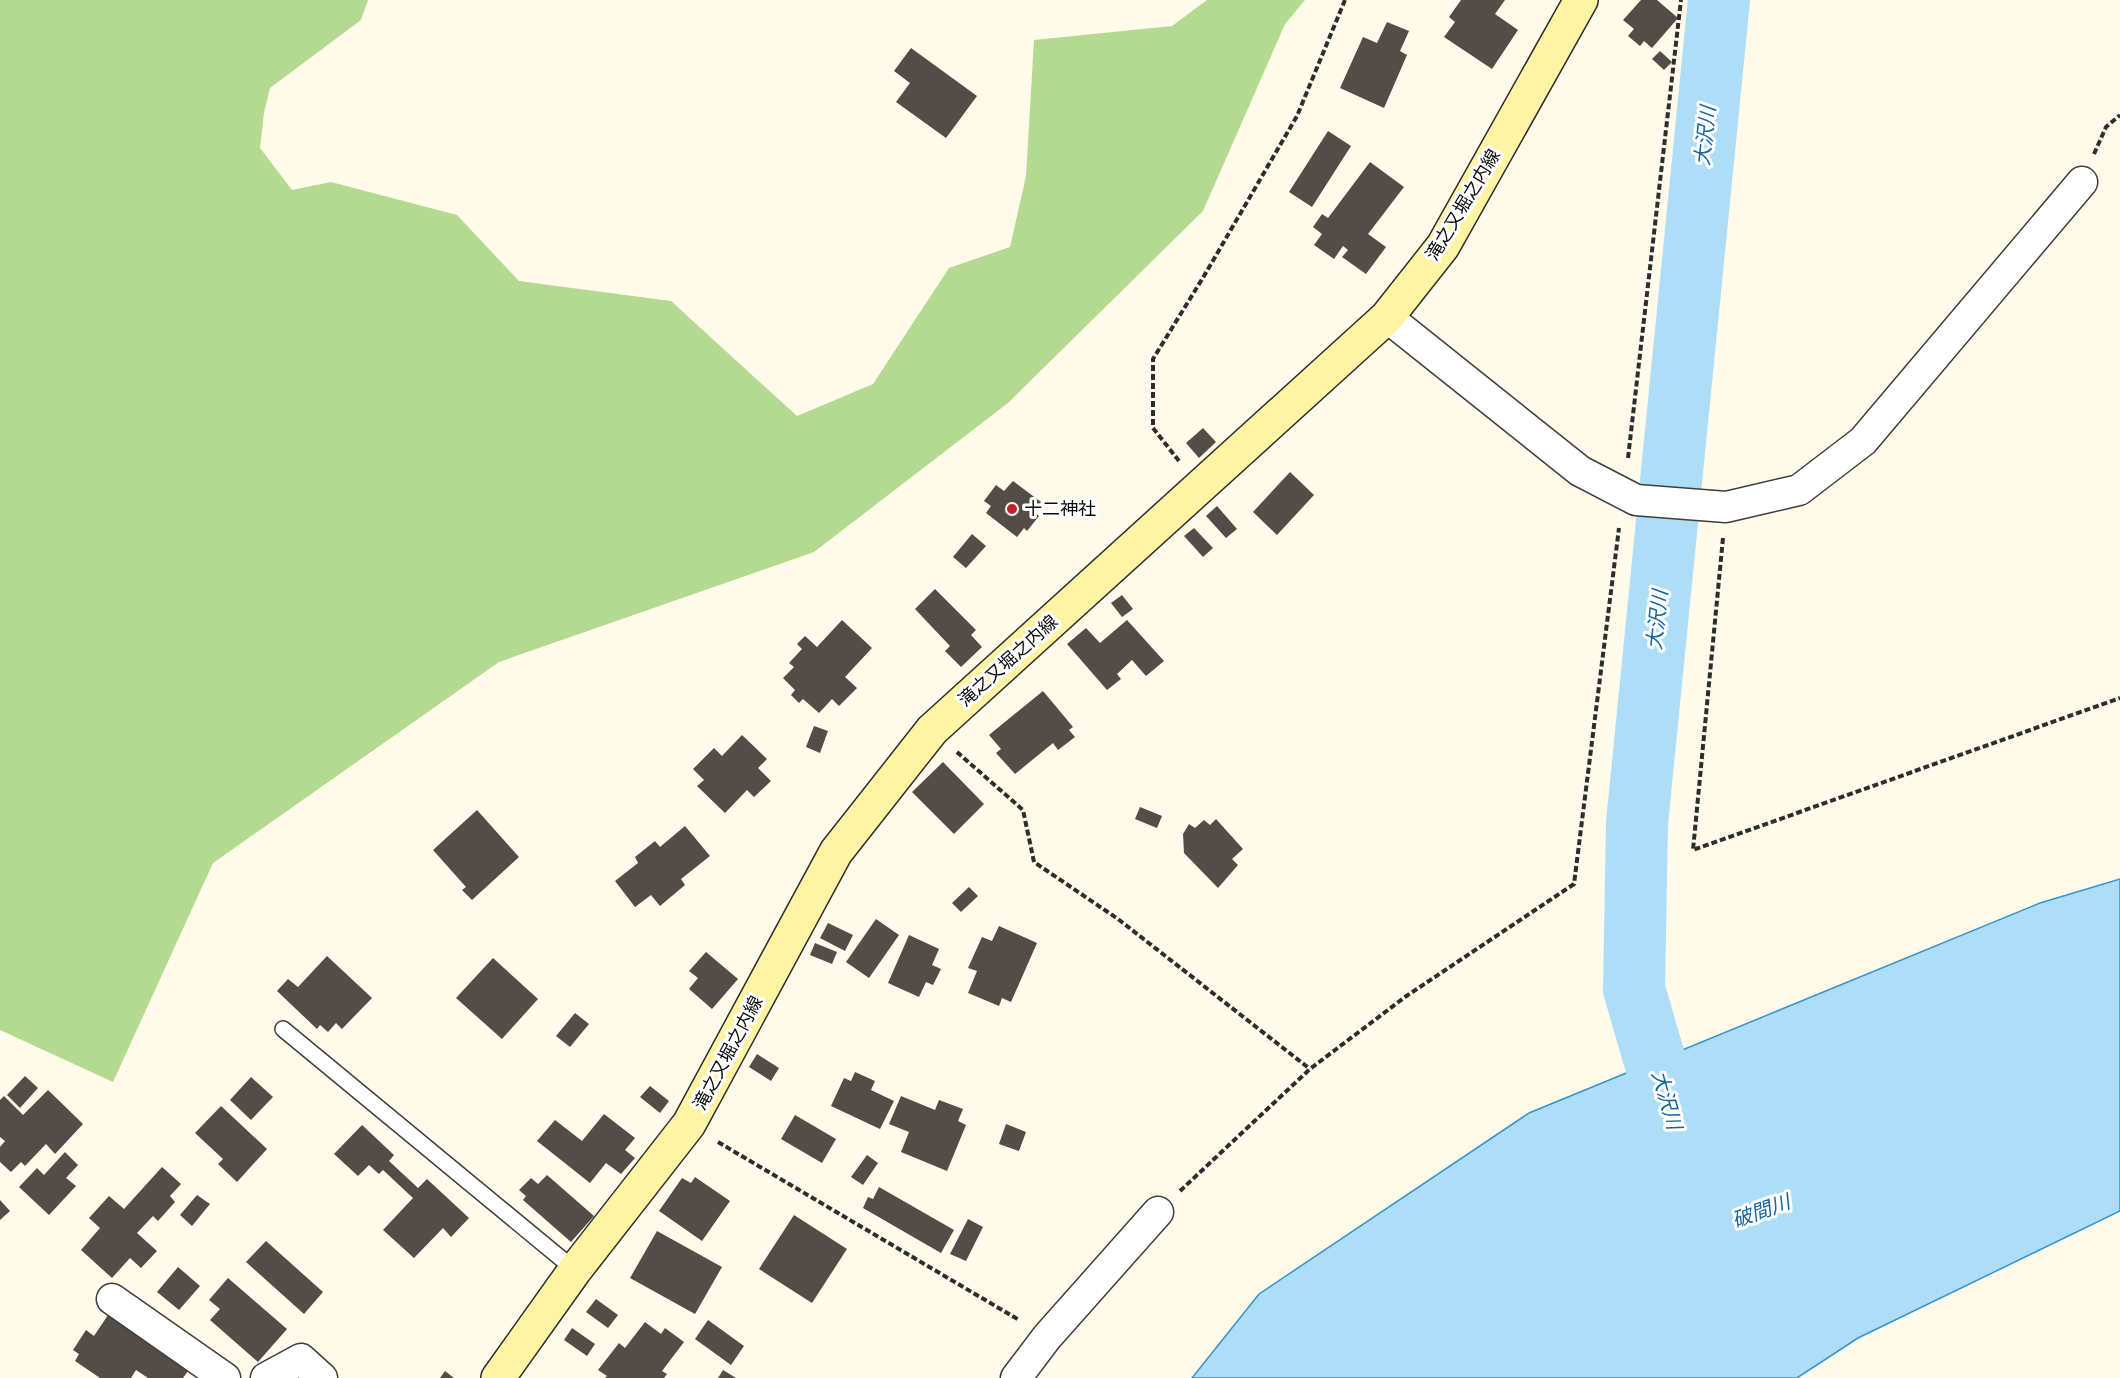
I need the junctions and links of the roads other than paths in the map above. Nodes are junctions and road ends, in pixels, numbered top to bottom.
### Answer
1 (1581, 0) edge
2 (2082, 182) road end
3 (1387, 317) junction
4 (283, 1029) dead end
5 (1158, 1212) road end
6 (575, 1270) junction
7 (112, 1299) dead end
8 (225, 1378) edge
9 (266, 1378) edge
10 (322, 1378) edge
11 (498, 1378) edge
12 (1016, 1378) edge

1 - 3 main road, 滝之又堀之内線
2 - 3 street
3 - 6 main road, 滝之又堀之内線
4 - 6 lane
5 - 12 street
6 - 11 main road, 滝之又堀之内線
7 - 8 street
9 - 10 street

